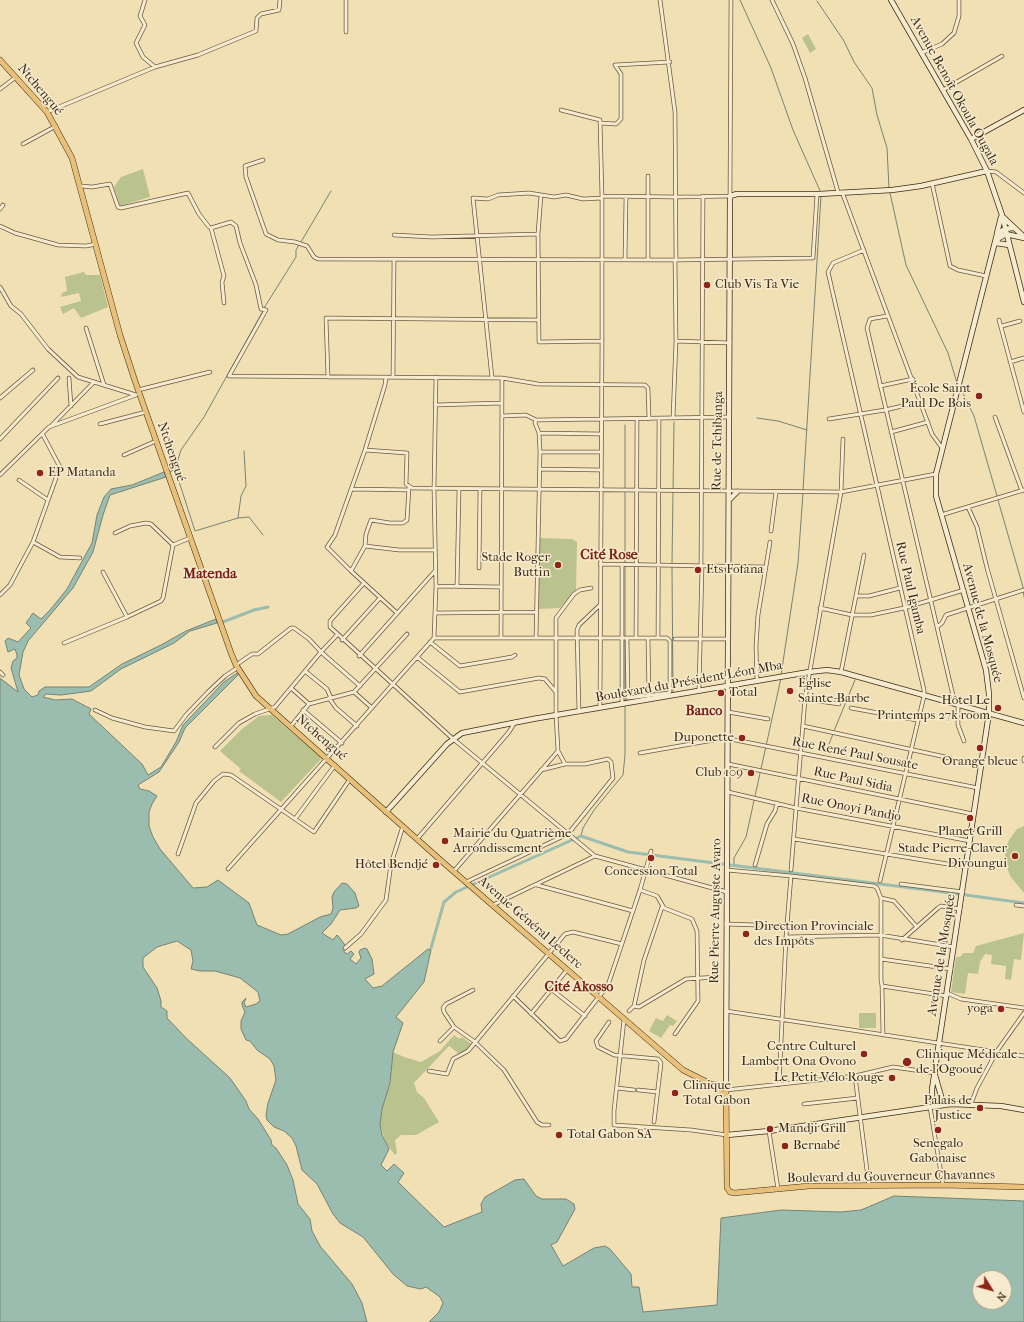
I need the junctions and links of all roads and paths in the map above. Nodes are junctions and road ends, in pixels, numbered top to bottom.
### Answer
1 (145, 0) edge
2 (280, 0) edge
3 (346, 0) edge
4 (660, 0) edge
5 (731, 0) edge
6 (772, 0) edge
7 (960, 0) edge
8 (892, 1) edge
9 (346, 32) dead end
10 (922, 53) junction
11 (1002, 56) dead end
12 (0, 60) edge
13 (670, 62) junction
14 (155, 67) junction
15 (16, 77) junction
16 (0, 89) edge
17 (943, 90) junction
18 (560, 110) dead end
19 (1023, 111) edge
20 (47, 112) junction
21 (600, 123) junction
22 (56, 126) junction
23 (971, 139) junction
24 (23, 144) dead end
25 (263, 160) dead end
26 (987, 171) junction
27 (648, 176) dead end
28 (932, 184) junction
29 (81, 186) junction
30 (840, 192) junction
31 (1024, 192) edge
32 (820, 194) junction
33 (541, 195) junction
34 (703, 196) junction
35 (730, 196) junction
36 (602, 197) junction
37 (626, 197) junction
38 (648, 197) junction
39 (676, 197) junction
40 (3, 204) dead end
41 (0, 209) edge
42 (1002, 215) junction
43 (0, 226) edge
44 (211, 228) junction
45 (1013, 228) junction
46 (1005, 229) junction
47 (538, 234) junction
48 (996, 234) junction
49 (1006, 234) junction
50 (394, 235) dead end
51 (478, 236) junction
52 (1018, 236) junction
53 (1024, 238) edge
54 (1009, 243) junction
55 (96, 244) junction
56 (994, 244) junction
57 (864, 250) junction
58 (394, 259) junction
59 (480, 259) junction
60 (538, 259) junction
61 (729, 259) junction
62 (602, 260) junction
63 (625, 260) junction
64 (648, 260) junction
65 (675, 260) junction
66 (702, 260) junction
67 (986, 276) junction
68 (0, 287) edge
69 (1024, 302) edge
70 (224, 303) dead end
71 (887, 316) junction
72 (393, 318) junction
73 (487, 318) junction
74 (538, 320) junction
75 (999, 320) dead end
76 (1020, 321) dead end
77 (1002, 326) junction
78 (86, 328) dead end
79 (602, 341) junction
80 (676, 342) junction
81 (701, 342) junction
82 (730, 342) junction
83 (1024, 358) edge
84 (1010, 362) junction
85 (33, 370) dead end
86 (210, 372) dead end
87 (328, 377) junction
88 (386, 377) junction
89 (393, 377) junction
90 (436, 377) junction
91 (58, 378) dead end
92 (69, 378) dead end
93 (492, 378) junction
94 (502, 378) junction
95 (913, 379) junction
96 (94, 382) junction
97 (104, 385) junction
98 (602, 385) junction
99 (880, 386) junction
100 (138, 393) junction
101 (0, 398) edge
102 (920, 402) junction
103 (502, 403) junction
104 (435, 405) junction
105 (71, 406) junction
106 (886, 410) junction
107 (146, 412) junction
108 (1024, 412) edge
109 (860, 415) junction
110 (502, 416) junction
111 (730, 417) junction
112 (995, 417) dead end
113 (673, 418) junction
114 (701, 418) junction
115 (601, 419) junction
116 (637, 419) junction
117 (649, 419) junction
118 (659, 419) junction
119 (829, 419) dead end
120 (536, 420) junction
121 (928, 422) junction
122 (100, 424) dead end
123 (50, 427) junction
124 (891, 432) junction
125 (539, 433) junction
126 (601, 434) junction
127 (43, 435) junction
128 (0, 439) edge
129 (843, 439) dead end
130 (156, 441) junction
131 (942, 448) junction
132 (364, 450) junction
133 (540, 452) junction
134 (601, 452) junction
135 (124, 455) dead end
136 (540, 469) junction
137 (600, 470) junction
138 (0, 474) edge
139 (936, 474) junction
140 (902, 479) junction
141 (19, 480) dead end
142 (876, 485) junction
143 (351, 489) junction
144 (409, 489) junction
145 (434, 489) junction
146 (459, 489) junction
147 (480, 489) junction
148 (502, 489) junction
149 (538, 490) junction
150 (600, 490) junction
151 (637, 490) junction
152 (658, 490) junction
153 (1023, 490) edge
154 (702, 491) junction
155 (729, 492) junction
156 (737, 492) junction
157 (776, 492) junction
158 (841, 492) junction
159 (48, 500) junction
160 (729, 500) junction
161 (968, 507) junction
162 (941, 515) junction
163 (771, 531) dead end
164 (115, 533) dead end
165 (190, 538) junction
166 (33, 542) junction
167 (770, 542) dead end
168 (173, 545) junction
169 (365, 546) junction
170 (435, 550) junction
171 (864, 555) dead end
172 (80, 558) dead end
173 (600, 564) junction
174 (624, 565) junction
175 (638, 566) junction
176 (658, 566) junction
177 (701, 566) junction
178 (729, 567) junction
179 (766, 567) junction
180 (479, 568) dead end
181 (351, 571) junction
182 (435, 571) junction
183 (103, 572) dead end
184 (364, 583) junction
185 (436, 586) junction
186 (457, 586) junction
187 (501, 587) junction
188 (591, 588) dead end
189 (900, 588) junction
190 (964, 590) junction
191 (1023, 590) edge
192 (0, 595) edge
193 (856, 596) junction
194 (380, 598) junction
195 (930, 599) junction
196 (995, 599) junction
197 (600, 605) junction
198 (969, 607) junction
199 (820, 608) junction
200 (904, 608) junction
201 (536, 612) junction
202 (397, 613) junction
203 (435, 613) junction
204 (501, 613) junction
205 (852, 615) junction
206 (127, 617) junction
207 (936, 627) junction
208 (407, 634) dead end
209 (337, 635) junction
210 (434, 638) junction
211 (501, 638) junction
212 (536, 638) junction
213 (556, 638) junction
214 (577, 638) junction
215 (599, 638) junction
216 (624, 638) junction
217 (636, 638) junction
218 (648, 638) junction
219 (658, 638) junction
220 (675, 639) dead end
221 (701, 639) junction
222 (728, 639) junction
223 (342, 640) junction
224 (430, 642) junction
225 (64, 643) dead end
226 (321, 652) junction
227 (515, 655) dead end
228 (359, 656) junction
229 (417, 657) junction
230 (237, 666) junction
231 (376, 669) junction
232 (305, 671) junction
233 (808, 672) junction
234 (841, 672) junction
235 (757, 682) junction
236 (393, 685) junction
237 (360, 686) junction
238 (728, 687) junction
239 (291, 688) junction
240 (699, 690) junction
241 (354, 692) junction
242 (556, 692) junction
243 (924, 696) junction
244 (649, 697) junction
245 (330, 698) junction
246 (1024, 698) edge
247 (805, 699) junction
248 (309, 704) junction
249 (623, 704) junction
250 (839, 704) dead end
251 (957, 706) junction
252 (372, 708) junction
253 (600, 708) junction
254 (851, 708) dead end
255 (95, 710) dead end
256 (270, 710) junction
257 (303, 710) junction
258 (579, 712) junction
259 (728, 712) junction
260 (989, 713) junction
261 (556, 715) junction
262 (768, 719) dead end
263 (917, 720) junction
264 (515, 722) junction
265 (1024, 723) edge
266 (291, 726) junction
267 (357, 726) junction
268 (803, 726) junction
269 (452, 738) junction
270 (728, 739) junction
271 (964, 741) dead end
272 (342, 743) junction
273 (214, 746) dead end
274 (910, 750) junction
275 (558, 751) junction
276 (640, 752) dead end
277 (800, 752) junction
278 (328, 758) junction
279 (950, 758) dead end
280 (483, 763) junction
281 (566, 764) junction
282 (728, 764) junction
283 (335, 765) junction
284 (541, 770) junction
285 (904, 774) junction
286 (350, 778) junction
287 (798, 778) junction
288 (978, 788) junction
289 (728, 792) junction
290 (520, 794) junction
291 (898, 800) junction
292 (777, 803) junction
293 (796, 808) junction
294 (281, 809) junction
295 (386, 812) junction
296 (973, 814) junction
297 (295, 819) junction
298 (403, 826) junction
299 (892, 826) junction
300 (569, 835) junction
301 (417, 838) junction
302 (794, 839) junction
303 (970, 841) junction
304 (651, 851) dead end
305 (178, 854) dead end
306 (886, 854) junction
307 (595, 856) junction
308 (755, 865) dead end
309 (966, 867) junction
310 (228, 869) dead end
311 (727, 869) junction
312 (646, 870) junction
313 (791, 870) dead end
314 (454, 871) junction
315 (791, 876) junction
316 (880, 881) dead end
317 (467, 883) junction
318 (901, 884) dead end
319 (536, 885) junction
320 (640, 890) junction
321 (727, 892) junction
322 (962, 894) junction
323 (882, 898) junction
324 (493, 905) junction
325 (1016, 905) dead end
326 (1024, 906) edge
327 (662, 907) junction
328 (960, 909) junction
329 (633, 911) junction
330 (726, 924) junction
331 (787, 926) junction
332 (917, 927) junction
333 (880, 936) junction
334 (786, 937) junction
335 (902, 940) junction
336 (622, 944) junction
337 (954, 947) junction
338 (345, 948) dead end
339 (549, 953) junction
340 (881, 959) junction
341 (951, 969) junction
342 (567, 970) junction
343 (716, 977) dead end
344 (699, 978) junction
345 (882, 986) junction
346 (474, 990) dead end
347 (551, 990) junction
348 (947, 994) junction
349 (513, 996) junction
350 (599, 998) junction
351 (634, 1006) junction
352 (1024, 1008) edge
353 (629, 1011) dead end
354 (726, 1011) junction
355 (1024, 1013) edge
356 (531, 1014) junction
357 (585, 1016) junction
358 (624, 1020) junction
359 (782, 1021) junction
360 (609, 1022) dead end
361 (454, 1027) junction
362 (675, 1034) dead end
363 (883, 1035) junction
364 (440, 1041) dead end
365 (475, 1042) junction
366 (940, 1044) junction
367 (997, 1051) junction
368 (620, 1056) junction
369 (1024, 1056) edge
370 (429, 1071) dead end
371 (935, 1074) junction
372 (855, 1076) junction
373 (710, 1084) junction
374 (778, 1085) junction
375 (616, 1088) junction
376 (726, 1088) junction
377 (658, 1092) junction
378 (941, 1096) junction
379 (726, 1097) junction
380 (858, 1098) junction
381 (804, 1104) dead end
382 (951, 1104) junction
383 (971, 1104) junction
384 (934, 1106) junction
385 (1024, 1110) edge
386 (861, 1117) junction
387 (654, 1122) dead end
388 (549, 1125) dead end
389 (769, 1131) junction
390 (726, 1135) junction
391 (943, 1185) junction
392 (869, 1186) junction
393 (1024, 1188) edge
394 (778, 1189) junction
395 (734, 1193) joint

1 - 14 street
2 - 14 street
3 - 9 street
4 - 13 street
5 - 35 street
6 - 30 street
7 - 10 street
8 - 10 street, Avenue Benoît Okoula Ougala
10 - 17 street, Avenue Benoît Okoula Ougala
11 - 17 street
12 - 15 main road, Ntchengué
13 - 21 street
13 - 39 street
14 - 20 street
15 - 16 street
15 - 20 main road, Ntchengué
17 - 23 street, Avenue Benoît Okoula Ougala
18 - 21 street
19 - 23 street
20 - 22 main road, Ntchengué
21 - 36 street
22 - 24 street
22 - 29 main road, Ntchengué
23 - 26 street, Avenue Benoît Okoula Ougala
25 - 58 street
26 - 28 street
26 - 31 street
26 - 42 street, Avenue Benoît Okoula Ougala
27 - 38 street
28 - 30 street
28 - 67 street
29 - 44 street
29 - 55 main road, Ntchengué
30 - 32 street
30 - 57 street
32 - 35 street
32 - 61 street
33 - 36 street
33 - 47 street
33 - 51 street
34 - 35 street
34 - 39 street
34 - 66 street
35 - 61 street, Rue de Tchibanga
36 - 37 street
36 - 62 street
37 - 38 street
37 - 63 street
38 - 39 street
38 - 64 street
39 - 65 street
40 - 41 street
42 - 45 street
42 - 46 street, Avenue Benoît Okoula Ougala
42 - 48 street, Avenue de la Mosquée
43 - 55 street
44 - 70 street
44 - 87 street
45 - 46 street
45 - 53 street
46 - 48 street
46 - 49 street, Avenue Benoît Okoula Ougala
47 - 51 street
47 - 60 street
48 - 56 street, Avenue de la Mosquée
49 - 52 street
49 - 54 street, Avenue Benoît Okoula Ougala
49 - 56 street
50 - 51 street
51 - 59 street
52 - 53 street
52 - 54 street
54 - 56 street
54 - 69 street, Avenue Benoît Okoula Ougala
55 - 100 main road, Ntchengué
56 - 67 street, Avenue de la Mosquée
57 - 71 street
57 - 109 street, Rue Paul Igamba
58 - 59 street
58 - 72 street
59 - 60 street
59 - 73 street
60 - 62 street
60 - 74 street
61 - 66 street
61 - 82 street, Rue de Tchibanga
62 - 63 street
62 - 79 street
63 - 64 street
64 - 65 street
65 - 66 street
65 - 80 street
66 - 81 street
67 - 131 street, Avenue de la Mosquée
68 - 96 street
71 - 95 street
71 - 99 street
72 - 73 street
72 - 87 street
72 - 89 street
73 - 74 street
73 - 93 street
74 - 79 street
75 - 77 street
76 - 77 street
77 - 84 street
78 - 97 street
79 - 98 street
80 - 81 street
80 - 113 street
81 - 82 street
81 - 114 street
82 - 111 street, Rue de Tchibanga
83 - 84 street
84 - 108 street
85 - 101 street
86 - 100 street
87 - 88 street
88 - 89 street
88 - 132 street
89 - 90 street
90 - 93 street
90 - 104 street
91 - 128 street
92 - 105 street
93 - 94 street
94 - 98 street
94 - 103 street
95 - 99 street
95 - 102 street
96 - 97 street
96 - 105 street
97 - 100 street
98 - 115 street
98 - 117 street
99 - 106 street
100 - 107 main road, Ntchengué
100 - 123 street
102 - 106 street
102 - 121 street
103 - 104 street
103 - 110 street
104 - 145 street
105 - 123 street
106 - 109 street
106 - 124 street
107 - 122 street
107 - 130 main road, Ntchengué
109 - 119 street
109 - 142 street, Rue Paul Igamba
110 - 120 street
110 - 148 street
111 - 114 street
111 - 155 street, Rue de Tchibanga
112 - 153 street
113 - 114 street
113 - 118 street
114 - 154 street
115 - 116 street
115 - 120 street
115 - 126 street
116 - 117 street
116 - 151 street
117 - 118 street
118 - 152 street
120 - 125 street
121 - 124 street
121 - 131 street
123 - 127 street
124 - 140 street
125 - 126 street
125 - 133 street
126 - 134 street
127 - 138 street
127 - 159 street
129 - 158 street
130 - 135 street
130 - 165 main road, Ntchengué
131 - 139 street, Avenue de la Mosquée
132 - 143 street
132 - 144 street
133 - 134 street
133 - 136 street
134 - 137 street
136 - 137 street
136 - 149 street
137 - 150 street
139 - 140 street
139 - 162 street, Avenue de la Mosquée
140 - 142 street
140 - 195 street
141 - 159 street
142 - 158 street
142 - 189 street, Rue Paul Igamba
143 - 144 street
143 - 181 street
144 - 145 street
144 - 169 street
145 - 146 street
145 - 170 street
146 - 147 street
146 - 186 street
147 - 148 street
147 - 180 street
148 - 149 street
148 - 187 street
149 - 150 street
149 - 201 street
150 - 151 street
150 - 173 street
151 - 152 street
151 - 175 street
152 - 154 street
152 - 176 street
153 - 161 street
154 - 155 street
154 - 177 street
155 - 156 street
155 - 160 street, Rue de Tchibanga
156 - 157 street
156 - 160 street
157 - 158 street
157 - 163 street
158 - 199 street
159 - 166 street
160 - 178 street, Rue de Tchibanga
161 - 162 street
161 - 196 street
162 - 190 street, Avenue de la Mosquée
164 - 168 street
165 - 168 street
165 - 230 main road, Ntchengué
166 - 172 street
166 - 192 street
167 - 179 street
168 - 206 street
169 - 170 street
169 - 181 street
170 - 182 street
171 - 193 street
173 - 174 street
173 - 197 street
174 - 175 street
174 - 216 street
175 - 176 street
175 - 217 street
176 - 177 street
176 - 219 street
177 - 178 street
177 - 221 street
178 - 179 street
178 - 222 street, Rue de Tchibanga
179 - 235 street
181 - 184 street
182 - 185 street
182 - 202 street
183 - 206 street
184 - 194 street
184 - 209 street
185 - 186 street
185 - 203 street
186 - 187 street
187 - 204 street
188 - 213 street
189 - 193 street
189 - 200 street, Rue Paul Igamba
190 - 195 street
190 - 198 street, Avenue de la Mosquée
191 - 196 street
193 - 205 street
194 - 202 street
194 - 223 street
195 - 200 street
195 - 207 street
196 - 198 street
196 - 246 street
197 - 214 street
197 - 215 street
198 - 207 street
198 - 260 street, Avenue de la Mosquée
199 - 205 street
199 - 233 street
200 - 205 street
200 - 243 street, Rue Paul Igamba
201 - 204 street
201 - 212 street
202 - 228 street
203 - 204 street
203 - 210 street
204 - 211 street
205 - 234 street
206 - 225 street
207 - 251 street
208 - 231 street
209 - 223 street
209 - 226 street
210 - 211 street
210 - 224 street
211 - 212 street
212 - 213 street
213 - 214 street
213 - 242 street
214 - 215 street
214 - 258 street
215 - 216 street
215 - 253 street
216 - 217 street
216 - 244 street
216 - 249 street
217 - 218 street
218 - 219 street
218 - 244 street
219 - 244 street
220 - 221 street
221 - 222 street
221 - 240 street
222 - 238 street, Rue de Tchibanga
223 - 228 street
224 - 227 street
224 - 229 street
226 - 230 street
226 - 232 street
226 - 237 street
228 - 231 street
229 - 236 street
229 - 242 street
230 - 255 street
230 - 256 main road, Ntchengué
231 - 236 street
231 - 237 street
232 - 239 street
232 - 245 street
233 - 234 street, Boulevard du Président Léon Mba
233 - 235 street, Boulevard du Président Léon Mba
233 - 247 street
234 - 243 street, Boulevard du Président Léon Mba
235 - 238 street, Boulevard du Président Léon Mba
236 - 252 street
236 - 269 street
237 - 241 street
238 - 240 street, Boulevard du Président Léon Mba
238 - 259 street, Rue Pierre Auguste Avaro
239 - 248 street
239 - 256 street
240 - 244 street, Boulevard du Président Léon Mba
241 - 245 street
241 - 252 street
242 - 261 street
243 - 251 street, Boulevard du Président Léon Mba
243 - 263 street
244 - 249 street, Boulevard du Président Léon Mba
245 - 248 street
245 - 267 street
247 - 250 street
247 - 268 street
248 - 257 street
249 - 253 street, Boulevard du Président Léon Mba
251 - 260 street, Boulevard du Président Léon Mba
251 - 271 street
252 - 267 street
253 - 258 street, Boulevard du Président Léon Mba
254 - 263 street
256 - 266 main road, Ntchengué
256 - 273 street
257 - 266 street
257 - 272 street
258 - 261 street, Boulevard du Président Léon Mba
259 - 262 street
259 - 270 street, Rue Pierre Auguste Avaro
260 - 265 street, Boulevard du Président Léon Mba
260 - 288 street, Avenue de la Mosquée
261 - 264 street, Boulevard du Président Léon Mba
261 - 275 street
263 - 274 street
264 - 269 street, Boulevard du Président Léon Mba
264 - 280 street
266 - 278 main road, Ntchengué
267 - 272 street
268 - 274 street
268 - 277 street
269 - 280 street
269 - 295 street, Boulevard du Président Léon Mba
270 - 276 street, Rue René Paul Sousate
270 - 277 street, Rue René Paul Sousate
270 - 282 street, Rue Pierre Auguste Avaro
272 - 278 street
274 - 279 street
274 - 285 street
275 - 281 street
275 - 284 street
277 - 285 street, Rue René Paul Sousate
277 - 287 street
278 - 283 main road, Ntchengué
278 - 294 street
280 - 290 street
280 - 301 street
281 - 284 street
281 - 300 street
282 - 287 street, Rue Paul Sidia
282 - 289 street, Rue Pierre Auguste Avaro
283 - 286 main road, Ntchengué
283 - 297 street
284 - 290 street
285 - 288 street, Rue René Paul Sousate
285 - 291 street
286 - 295 main road, Ntchengué
286 - 297 street
287 - 291 street, Rue Paul Sidia
287 - 293 street
288 - 296 street, Avenue de la Mosquée
289 - 292 street, Rue Onoyi Pandjo
289 - 311 street, Rue Pierre Auguste Avaro
290 - 300 street
290 - 314 street
291 - 296 street, Rue Paul Sidia
291 - 299 street
292 - 293 street, Rue Onoyi Pandjo
292 - 308 street
293 - 299 street, Rue Onoyi Pandjo
293 - 302 street
294 - 297 street
294 - 305 street
294 - 310 street
295 - 298 main road, Ntchengué
296 - 303 street, Avenue de la Mosquée
298 - 301 main road, Ntchengué
298 - 338 street
299 - 303 street, Rue Onoyi Pandjo
299 - 306 street
300 - 307 street
300 - 317 street
301 - 314 main road, Avenue Général Leclerc
302 - 306 street
302 - 313 street
303 - 309 street, Avenue de la Mosquée
304 - 312 street
306 - 309 street
306 - 316 street
307 - 312 street
307 - 319 street
309 - 322 street, Avenue de la Mosquée
311 - 315 street
311 - 321 street, Rue Pierre Auguste Avaro
312 - 320 street
312 - 321 street
314 - 317 main road, Avenue Général Leclerc
315 - 323 street
315 - 331 street
317 - 324 main road, Avenue Général Leclerc
318 - 322 street
319 - 324 street
319 - 329 street
320 - 327 street
320 - 329 street
321 - 330 street, Rue Pierre Auguste Avaro
322 - 328 street, Avenue de la Mosquée
323 - 332 street
323 - 333 street
324 - 339 main road, Avenue Général Leclerc
325 - 326 street
327 - 344 street
327 - 351 street
328 - 332 street
328 - 337 street, Avenue de la Mosquée
329 - 336 street
330 - 331 street
330 - 354 street, Rue Pierre Auguste Avaro
331 - 334 street
332 - 335 street
333 - 334 street
333 - 335 street
333 - 340 street
334 - 359 street
335 - 337 street
336 - 339 street
336 - 350 street
337 - 341 street, Avenue de la Mosquée
339 - 342 main road, Avenue Général Leclerc
339 - 349 street
340 - 341 street
340 - 345 street
341 - 348 street, Avenue de la Mosquée
342 - 347 street
342 - 350 main road, Avenue Général Leclerc
343 - 344 street
344 - 351 street
344 - 362 street
345 - 348 street
345 - 363 street
346 - 361 street
347 - 356 street
347 - 357 street
348 - 352 street
348 - 366 street, Avenue de la Mosquée
349 - 356 street
349 - 365 street
350 - 357 street
350 - 358 main road, Avenue Général Leclerc
351 - 353 street
354 - 359 street
354 - 376 street, Rue Pierre Auguste Avaro
355 - 367 street
356 - 357 street
358 - 368 street
358 - 373 main road, Avenue Général Leclerc
359 - 363 street
359 - 374 street
360 - 368 street
361 - 364 street
361 - 365 street
363 - 366 street
365 - 370 street
365 - 388 street
366 - 367 street
366 - 371 street, Avenue de la Mosquée
367 - 369 street
367 - 383 street
368 - 375 street
368 - 377 street
371 - 372 street
371 - 378 street
371 - 384 street, Avenue de la Mosquée
372 - 374 street
372 - 380 street
373 - 376 main road
373 - 379 main road
374 - 376 street
375 - 377 street
375 - 390 street
376 - 379 main road, Rue Pierre Auguste Avaro
377 - 387 street
378 - 382 street
378 - 384 street
379 - 390 main road, Rue Pierre Auguste Avaro
380 - 381 street
380 - 386 street
382 - 383 street
382 - 384 street
383 - 385 street
384 - 386 street
384 - 391 street
386 - 389 street
386 - 392 street
389 - 390 street
389 - 394 street
390 - 395 main road, Rue Pierre Auguste Avaro
391 - 392 main road, Boulevard du Gouverneur Chavannes
391 - 393 main road, Boulevard du Gouverneur Chavannes
392 - 394 main road, Boulevard du Gouverneur Chavannes
394 - 395 main road, Boulevard du Gouverneur Chavannes

